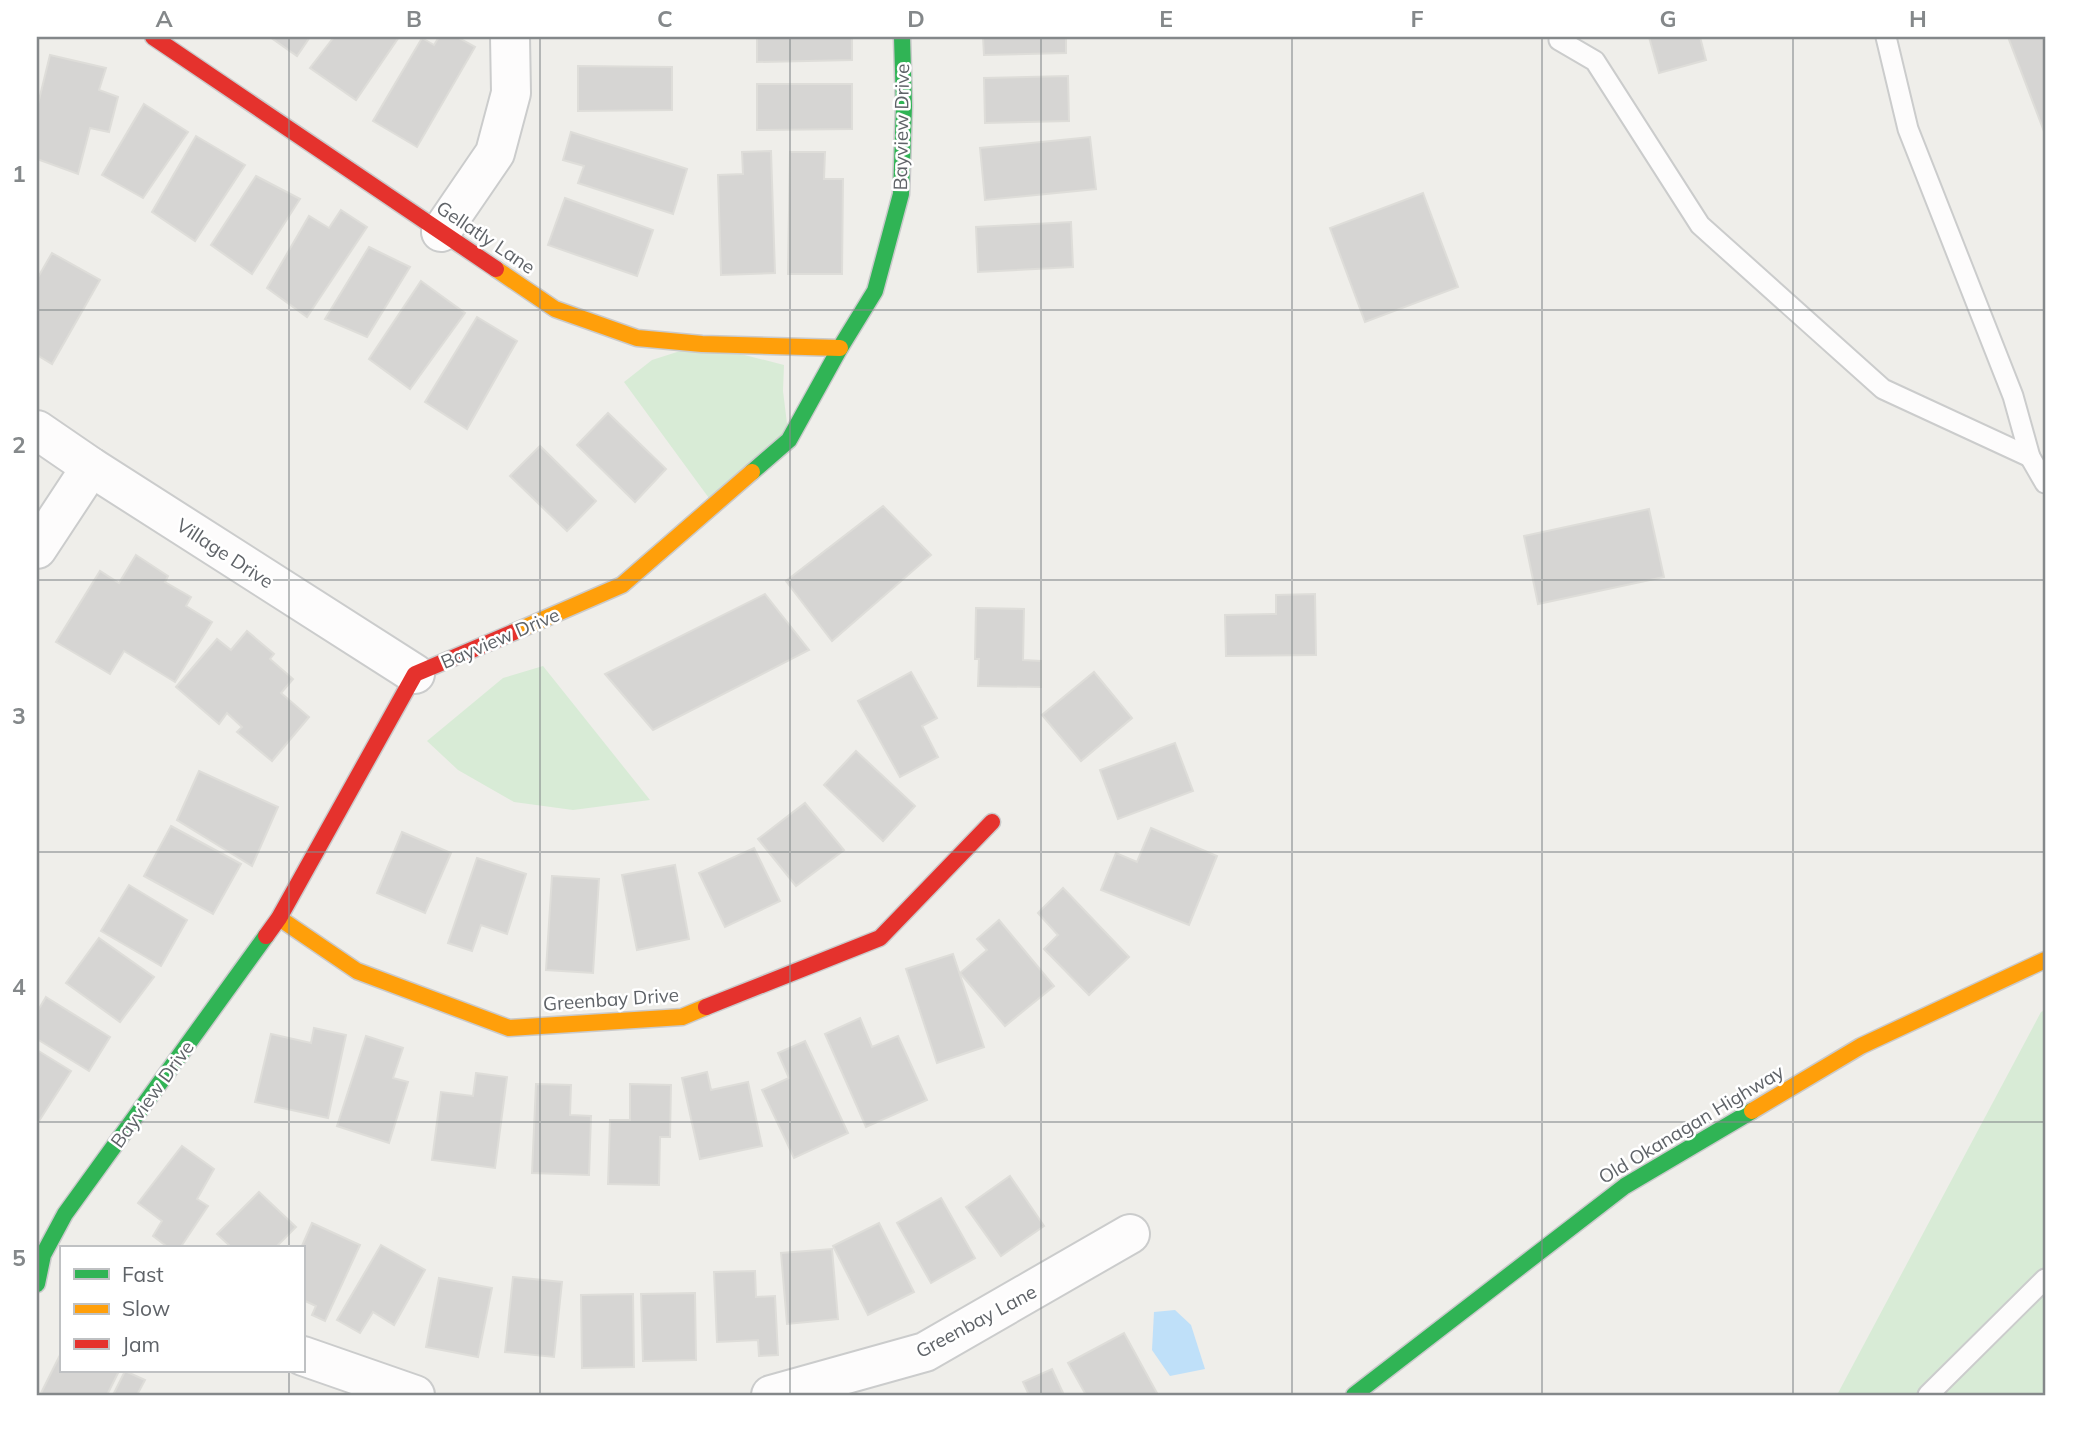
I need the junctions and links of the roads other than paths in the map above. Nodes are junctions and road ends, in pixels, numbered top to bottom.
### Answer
1 (153, 37) edge
2 (510, 37) edge
3 (902, 37) edge
4 (1886, 37) edge
5 (1559, 40) dead end
6 (441, 232) junction
7 (839, 348) junction
8 (37, 430) edge
9 (2030, 457) junction
10 (91, 467) junction
11 (2045, 483) edge
12 (37, 549) edge
13 (415, 674) junction
14 (992, 822) dead end
15 (279, 918) junction
16 (2045, 960) edge
17 (1130, 1234) dead end
18 (43, 1262) edge
19 (2045, 1279) edge
20 (304, 1356) edge
21 (415, 1395) edge
22 (771, 1395) edge
23 (1354, 1395) edge
24 (1928, 1395) edge

1 - 6 street, Gellatly Lane
2 - 6 street
3 - 7 street, Bayview Drive
4 - 9 lane
5 - 9 lane
6 - 7 street, Gellatly Lane
7 - 13 street, Bayview Drive
8 - 10 street, Village Drive
9 - 11 lane
10 - 12 street
10 - 13 street, Village Drive
13 - 15 street, Bayview Drive
14 - 15 street, Greenbay Drive
15 - 18 street, Bayview Drive
16 - 23 street, Old Okanagan Highway
17 - 22 street, Greenbay Lane
19 - 24 lane
20 - 21 street

